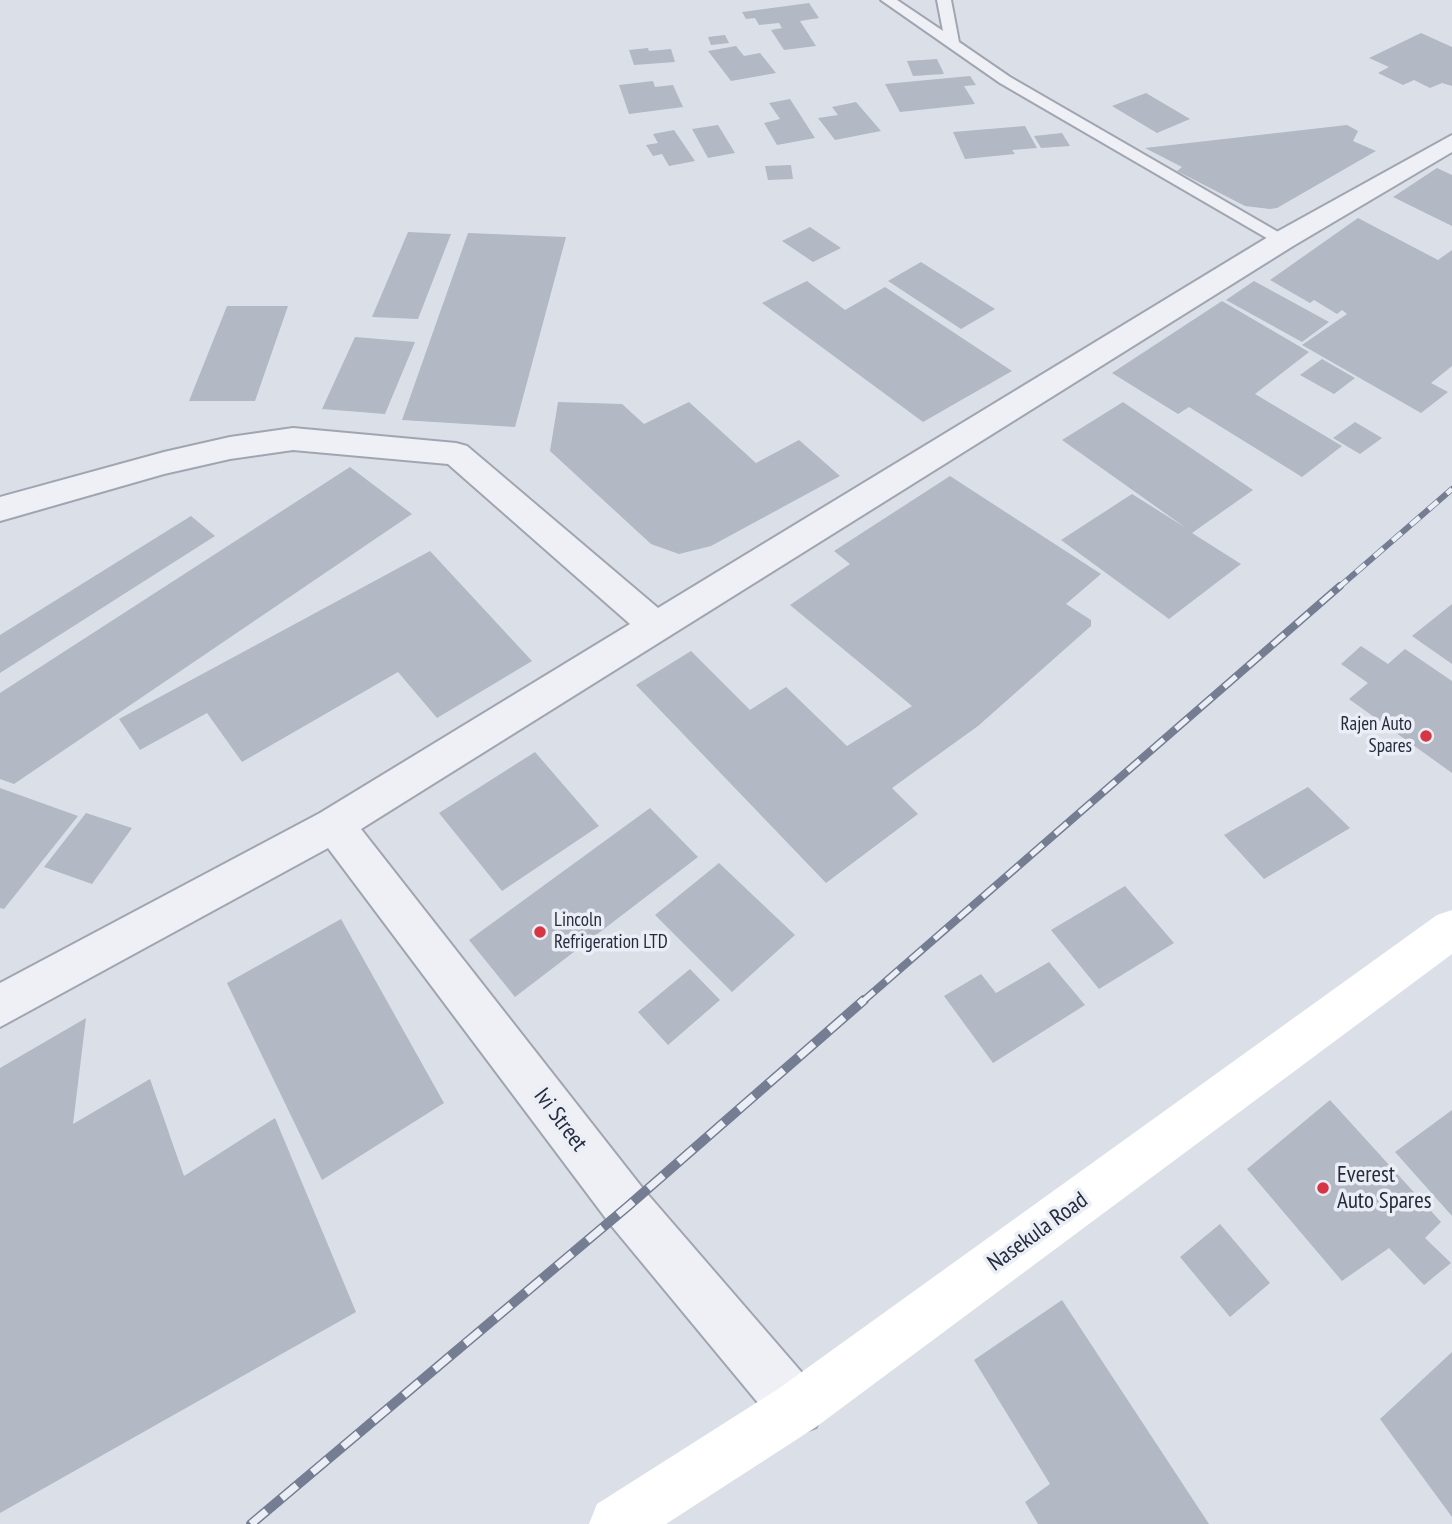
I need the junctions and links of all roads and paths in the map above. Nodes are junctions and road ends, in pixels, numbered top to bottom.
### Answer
1 (888, 0) edge
2 (944, 0) edge
3 (952, 41) junction
4 (1452, 142) edge
5 (1283, 240) junction
6 (0, 509) edge
7 (656, 626) junction
8 (334, 825) junction
9 (1452, 929) edge
10 (0, 1006) edge
11 (797, 1408) junction
12 (617, 1524) edge

1 - 3 lane
2 - 3 lane
3 - 5 lane
4 - 5 street
5 - 7 street
6 - 7 street
7 - 8 street
8 - 10 street
8 - 11 street, Ivi Street
9 - 11 main road, Nasekula Road
11 - 12 main road, Nasekula Road

